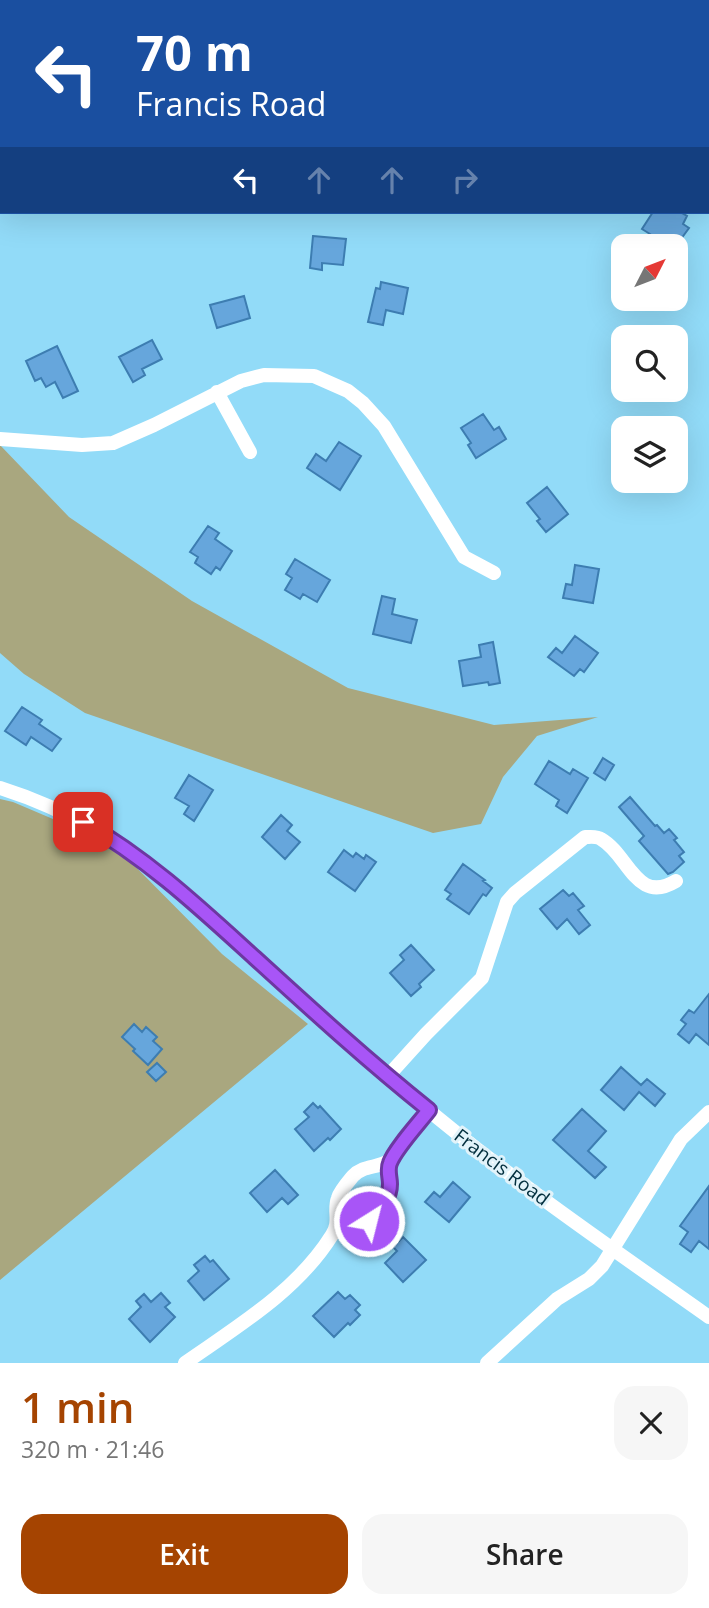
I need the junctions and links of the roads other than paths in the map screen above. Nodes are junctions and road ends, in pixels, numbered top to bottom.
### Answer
1 (217, 392) junction
2 (0, 439) edge
3 (250, 452) dead end
4 (494, 573) dead end
5 (0, 788) edge
6 (676, 881) dead end
7 (388, 1076) junction
8 (429, 1110) junction
9 (709, 1112) edge
10 (391, 1159) junction
11 (333, 1234) junction
12 (613, 1250) junction
13 (709, 1317) edge
14 (186, 1363) edge
15 (487, 1363) edge

1 - 2 street
1 - 3 street
1 - 4 street
5 - 7 street, Francis Road
6 - 7 street
7 - 8 street, Francis Road
8 - 10 street
8 - 12 street, Francis Road
9 - 12 street
10 - 11 street
10 - 11 street
11 - 14 street
12 - 13 street, Francis Road
12 - 15 street

